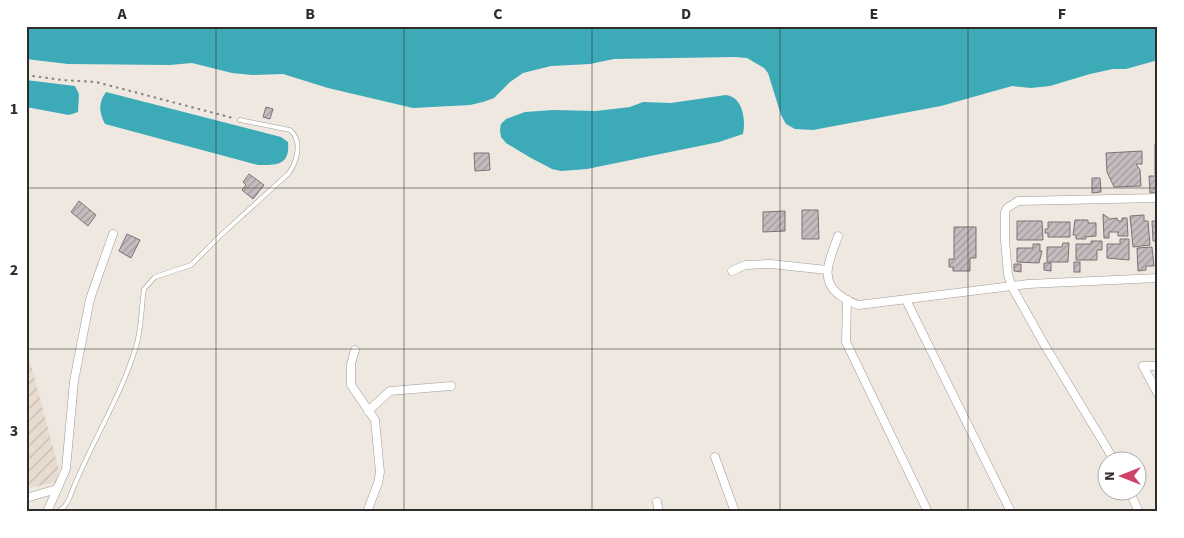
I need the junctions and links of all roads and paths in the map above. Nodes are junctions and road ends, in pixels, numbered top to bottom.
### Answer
1 (26, 75) edge
2 (240, 120) joint
3 (1158, 198) edge
4 (113, 234) dead end
5 (838, 236) dead end
6 (827, 270) junction
7 (732, 271) dead end
8 (1158, 278) edge
9 (1012, 287) junction
10 (847, 300) junction
11 (906, 300) junction
12 (355, 350) dead end
13 (1158, 366) edge
14 (451, 386) dead end
15 (1158, 394) edge
16 (368, 411) junction
17 (1108, 450) edge
18 (715, 457) dead end
19 (57, 489) junction
20 (26, 498) edge
21 (1134, 500) edge
22 (657, 502) dead end
23 (47, 512) edge
24 (58, 512) edge
25 (367, 512) edge
26 (659, 512) edge
27 (735, 512) edge
28 (928, 512) edge
29 (1011, 512) edge
30 (1139, 512) edge

1 - 2 path
2 - 24 lane
3 - 9 street
4 - 19 street
5 - 6 street
6 - 7 street
6 - 10 street
8 - 9 street
9 - 11 street
9 - 17 street
10 - 11 street
10 - 28 street
11 - 29 street
12 - 16 street
13 - 15 street
14 - 16 street
16 - 25 street
18 - 27 street
19 - 20 street
19 - 23 street
21 - 30 street
22 - 26 street

